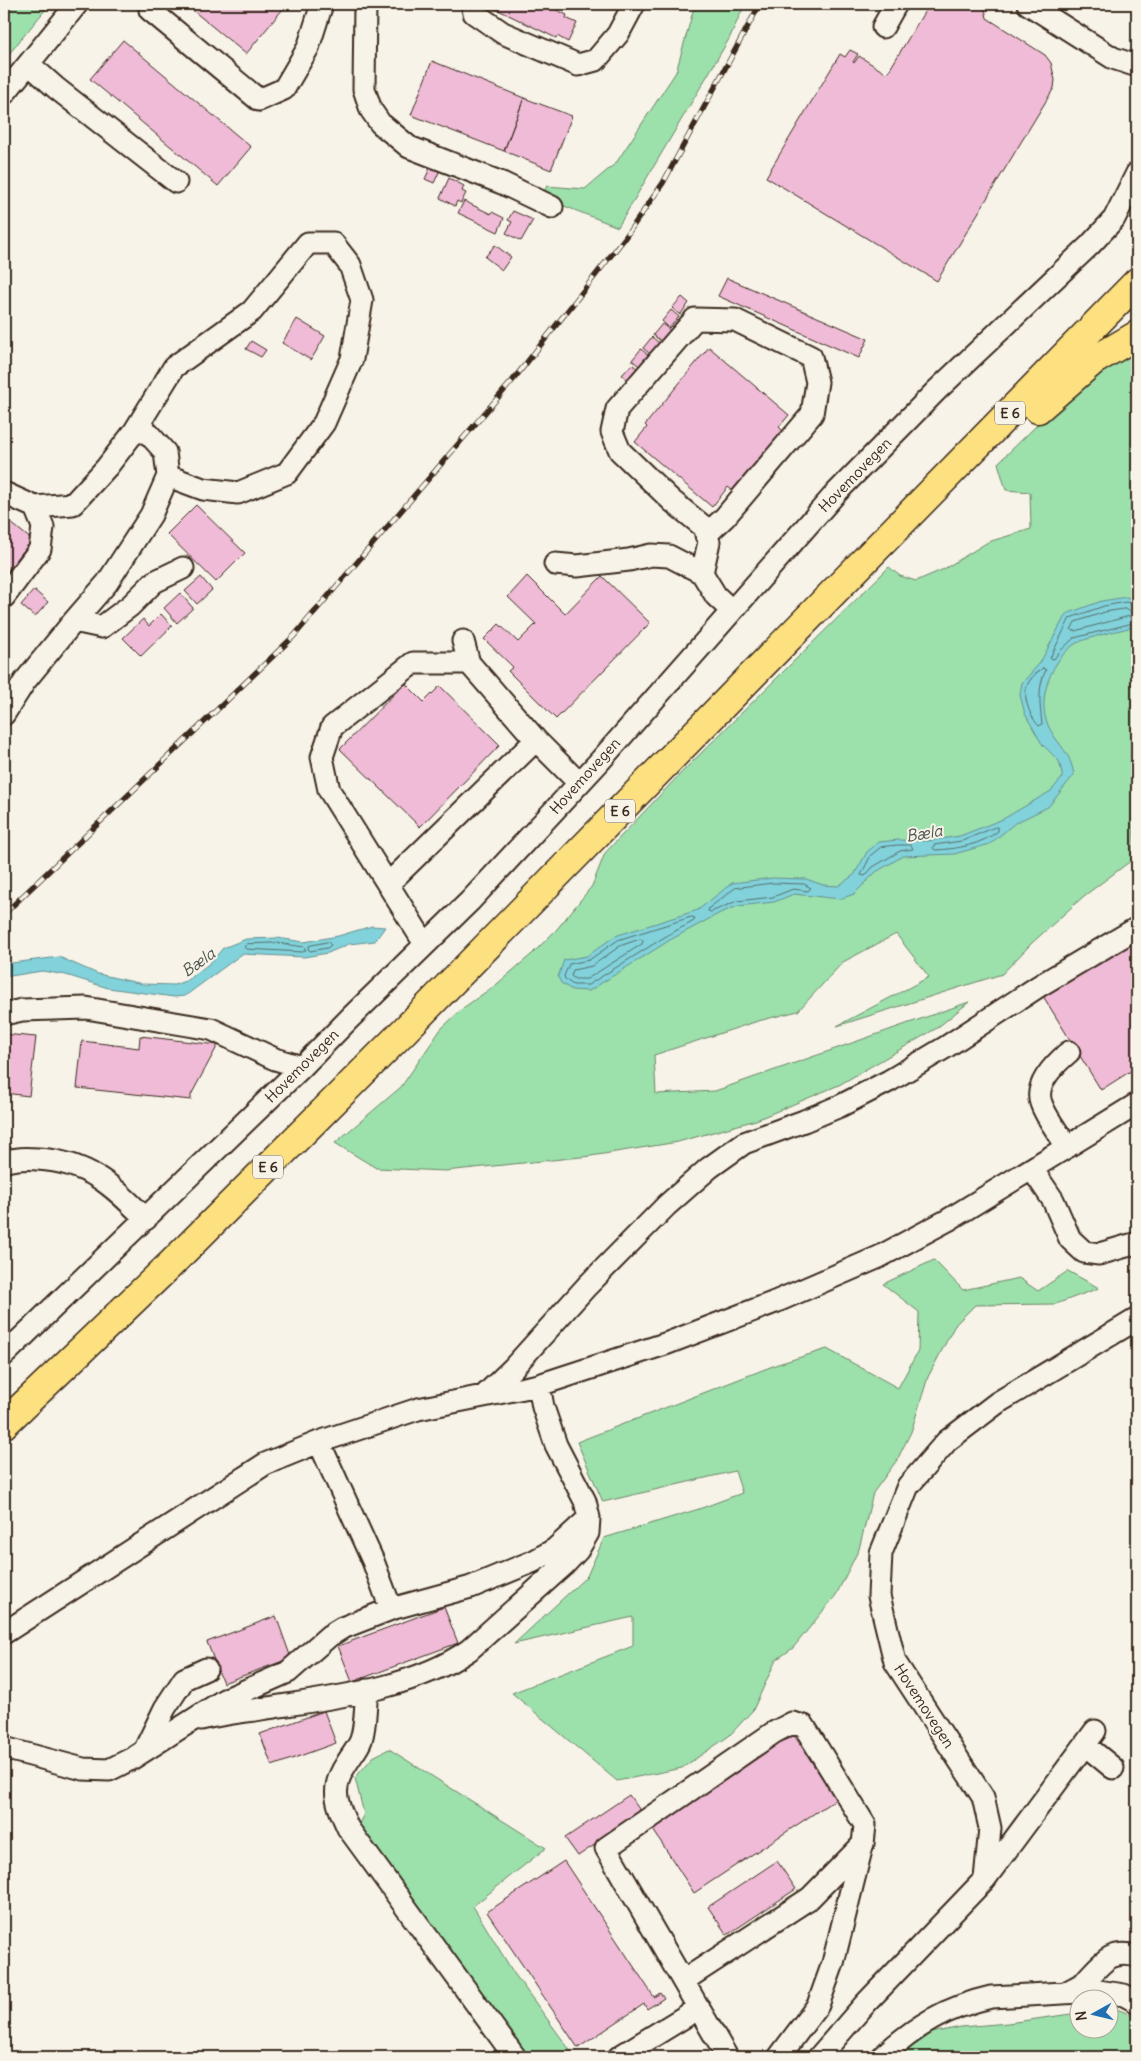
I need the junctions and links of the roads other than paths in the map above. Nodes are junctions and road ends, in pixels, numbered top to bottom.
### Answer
1 (77, 4) edge
2 (322, 4) edge
3 (365, 4) edge
4 (634, 4) edge
5 (896, 4) edge
6 (1028, 4) edge
7 (469, 7) edge
8 (150, 10) dead end
9 (883, 27) dead end
10 (29, 64) junction
11 (1137, 66) edge
12 (4, 94) edge
13 (1137, 173) edge
14 (176, 182) dead end
15 (552, 207) dead end
16 (1137, 262) edge
17 (1137, 282) edge
18 (1137, 335) edge
19 (134, 432) junction
20 (168, 476) junction
21 (4, 494) edge
22 (35, 507) junction
23 (706, 535) junction
24 (883, 543) junction
25 (555, 564) dead end
26 (183, 568) dead end
27 (702, 573) junction
28 (4, 597) edge
29 (731, 610) junction
30 (74, 621) junction
31 (463, 641) dead end
32 (469, 663) junction
33 (4, 714) edge
34 (712, 716) junction
35 (536, 740) junction
36 (579, 783) junction
37 (388, 884) junction
38 (1137, 928) edge
39 (425, 944) junction
40 (4, 1014) edge
41 (1069, 1052) dead end
42 (302, 1067) junction
43 (1137, 1104) edge
44 (1067, 1147) junction
45 (4, 1162) edge
46 (1032, 1168) junction
47 (146, 1219) junction
48 (1137, 1244) edge
49 (1137, 1319) edge
50 (4, 1355) edge
51 (539, 1385) junction
52 (485, 1395) junction
53 (4, 1424) edge
54 (319, 1442) junction
55 (589, 1518) junction
56 (391, 1609) junction
57 (4, 1632) edge
58 (206, 1669) dead end
59 (367, 1690) junction
60 (191, 1722) junction
61 (4, 1748) edge
62 (145, 1750) junction
63 (1113, 1768) dead end
64 (862, 1844) junction
65 (985, 1879) junction
66 (1137, 1956) edge
67 (683, 1980) junction
68 (1067, 1992) junction
69 (1137, 2002) edge
70 (699, 2008) junction
71 (515, 2057) edge
72 (619, 2057) edge
73 (727, 2057) edge
74 (779, 2057) edge
75 (819, 2057) edge
76 (882, 2057) edge

1 - 10 street
2 - 8 street
3 - 15 street
4 - 7 street
5 - 9 street
6 - 11 street
10 - 12 street
10 - 14 street
13 - 29 street, Hovemovegen
16 - 34 highway
17 - 24 highway, E 6
18 - 24 highway
19 - 20 street
19 - 20 street
19 - 22 street
20 - 30 street
21 - 22 street
22 - 28 street
23 - 23 street
23 - 27 street
24 - 34 highway, E 6
25 - 27 street
26 - 30 street
27 - 29 street
29 - 36 street, Hovemovegen
30 - 33 street
31 - 32 street
32 - 35 street
32 - 37 street
34 - 53 highway, E 6
35 - 36 street
35 - 37 street
36 - 39 street, Hovemovegen
37 - 39 street
38 - 52 street
39 - 42 street, Hovemovegen
40 - 42 street
41 - 44 street
42 - 47 street, Hovemovegen
43 - 44 street
44 - 46 street
45 - 47 street
46 - 48 street
46 - 51 street
47 - 50 street, Hovemovegen
49 - 65 street, Hovemovegen
51 - 52 street
51 - 55 street
52 - 54 street
54 - 56 street
54 - 57 street
55 - 56 street
55 - 59 street
56 - 60 street
58 - 62 street
59 - 60 street
59 - 71 street
60 - 62 street
61 - 62 street
63 - 65 street
64 - 67 street
64 - 67 street
64 - 74 street
65 - 75 street
66 - 68 street
67 - 70 street
68 - 69 street
68 - 76 street
70 - 72 street
70 - 73 street

